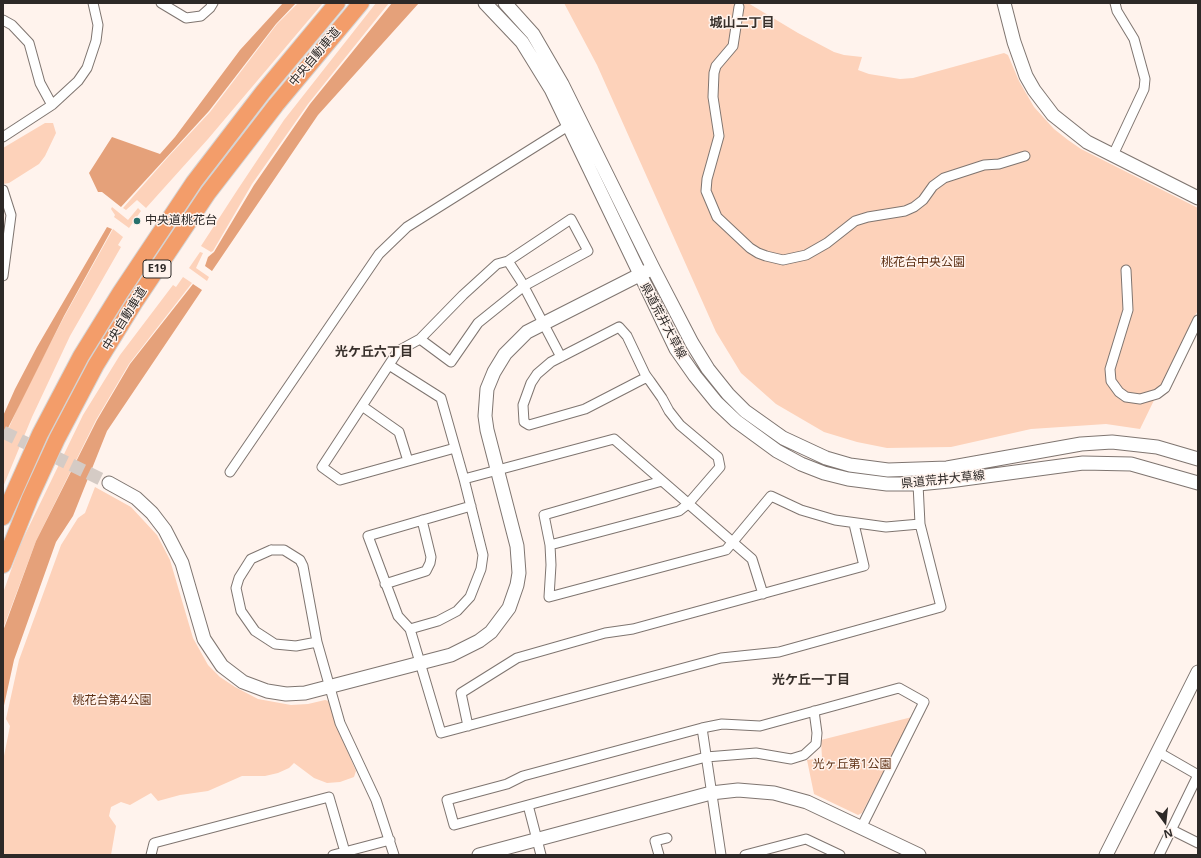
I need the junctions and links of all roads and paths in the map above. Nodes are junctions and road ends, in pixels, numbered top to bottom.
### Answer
1 (92, 3) edge
2 (161, 3) edge
3 (213, 3) edge
4 (337, 3) edge
5 (361, 3) edge
6 (485, 3) edge
7 (506, 3) edge
8 (1004, 3) edge
9 (1115, 3) edge
10 (739, 7) dead end
11 (3, 20) edge
12 (52, 105) junction
13 (568, 126) junction
14 (3, 137) edge
15 (1112, 154) junction
16 (1026, 156) dead end
17 (3, 190) edge
18 (1198, 198) edge
19 (508, 261) junction
20 (653, 268) junction
21 (1126, 270) dead end
22 (639, 275) junction
23 (3, 276) edge
24 (524, 286) junction
25 (1198, 320) edge
26 (544, 322) junction
27 (420, 339) junction
28 (561, 357) junction
29 (389, 365) junction
30 (647, 377) junction
31 (362, 406) junction
32 (455, 448) junction
33 (1198, 459) edge
34 (408, 461) junction
35 (497, 471) junction
36 (230, 472) dead end
37 (464, 480) junction
38 (662, 481) junction
39 (1198, 482) edge
40 (109, 483) tunnel mouth
41 (918, 484) junction
42 (688, 504) junction
43 (471, 506) junction
44 (3, 517) edge
45 (422, 520) junction
46 (854, 524) junction
47 (920, 524) junction
48 (733, 542) junction
49 (550, 545) junction
50 (3, 565) edge
51 (385, 584) junction
52 (763, 594) junction
53 (410, 629) junction
54 (318, 642) junction
55 (421, 663) junction
56 (1198, 672) edge
57 (330, 688) junction
58 (814, 711) junction
59 (468, 726) junction
60 (702, 728) junction
61 (1158, 752) junction
62 (706, 757) junction
63 (1198, 775) edge
64 (711, 793) junction
65 (528, 805) junction
66 (862, 826) junction
67 (1172, 830) junction
68 (667, 838) dead end
69 (390, 840) junction
70 (537, 840) junction
71 (1198, 843) edge
72 (820, 851) edge
73 (345, 852) junction
74 (151, 855) edge
75 (333, 855) edge
76 (394, 855) edge
77 (479, 855) edge
78 (541, 855) edge
79 (659, 855) edge
80 (721, 855) edge
81 (745, 855) edge
82 (840, 855) edge
83 (919, 855) edge
84 (1106, 855) edge
85 (1159, 855) edge

1 - 12 street
2 - 3 street
4 - 44 highway, 中央自動車道 / E19
5 - 50 highway, 中央自動車道 / E19
6 - 13 street, 県道荒井大草線
7 - 20 street, 県道荒井大草線
8 - 15 street
9 - 15 street
10 - 16 street
11 - 12 street
12 - 14 street
13 - 22 street, 県道荒井大草線
13 - 36 street
15 - 18 street
17 - 23 street
19 - 24 street
19 - 24 street
19 - 27 street
20 - 22 street
20 - 33 street, 県道荒井大草線
21 - 25 street
22 - 26 street
22 - 41 street, 県道荒井大草線
24 - 26 street
24 - 27 street
26 - 28 street
26 - 35 street
27 - 29 street
28 - 30 street
28 - 30 street
29 - 31 street
29 - 32 street
30 - 42 street
31 - 34 street
31 - 34 street
32 - 34 street
32 - 37 street
35 - 37 street
35 - 38 street
35 - 55 street
37 - 43 street
38 - 42 street
38 - 49 street
39 - 41 street, 県道荒井大草線
40 - 57 street
41 - 47 street
42 - 48 street
42 - 49 street
43 - 45 street
43 - 53 street
45 - 51 street
45 - 51 street
46 - 47 street
46 - 48 street
46 - 52 street
47 - 59 street
48 - 49 street
48 - 52 street
51 - 53 street
52 - 59 street
53 - 55 street
54 - 54 street
54 - 57 street
55 - 57 street
55 - 59 street
56 - 61 street
57 - 69 street
58 - 60 street
58 - 62 street
58 - 66 street
60 - 62 street
60 - 65 street
61 - 63 street
61 - 84 street
62 - 64 street
62 - 65 street
63 - 67 street
64 - 66 street
64 - 70 street
64 - 80 street
65 - 70 street
66 - 83 street
67 - 71 street
67 - 85 street
68 - 79 street
69 - 73 street
69 - 76 street
70 - 77 street
70 - 78 street
72 - 81 street
72 - 82 street
73 - 74 street
73 - 75 street

